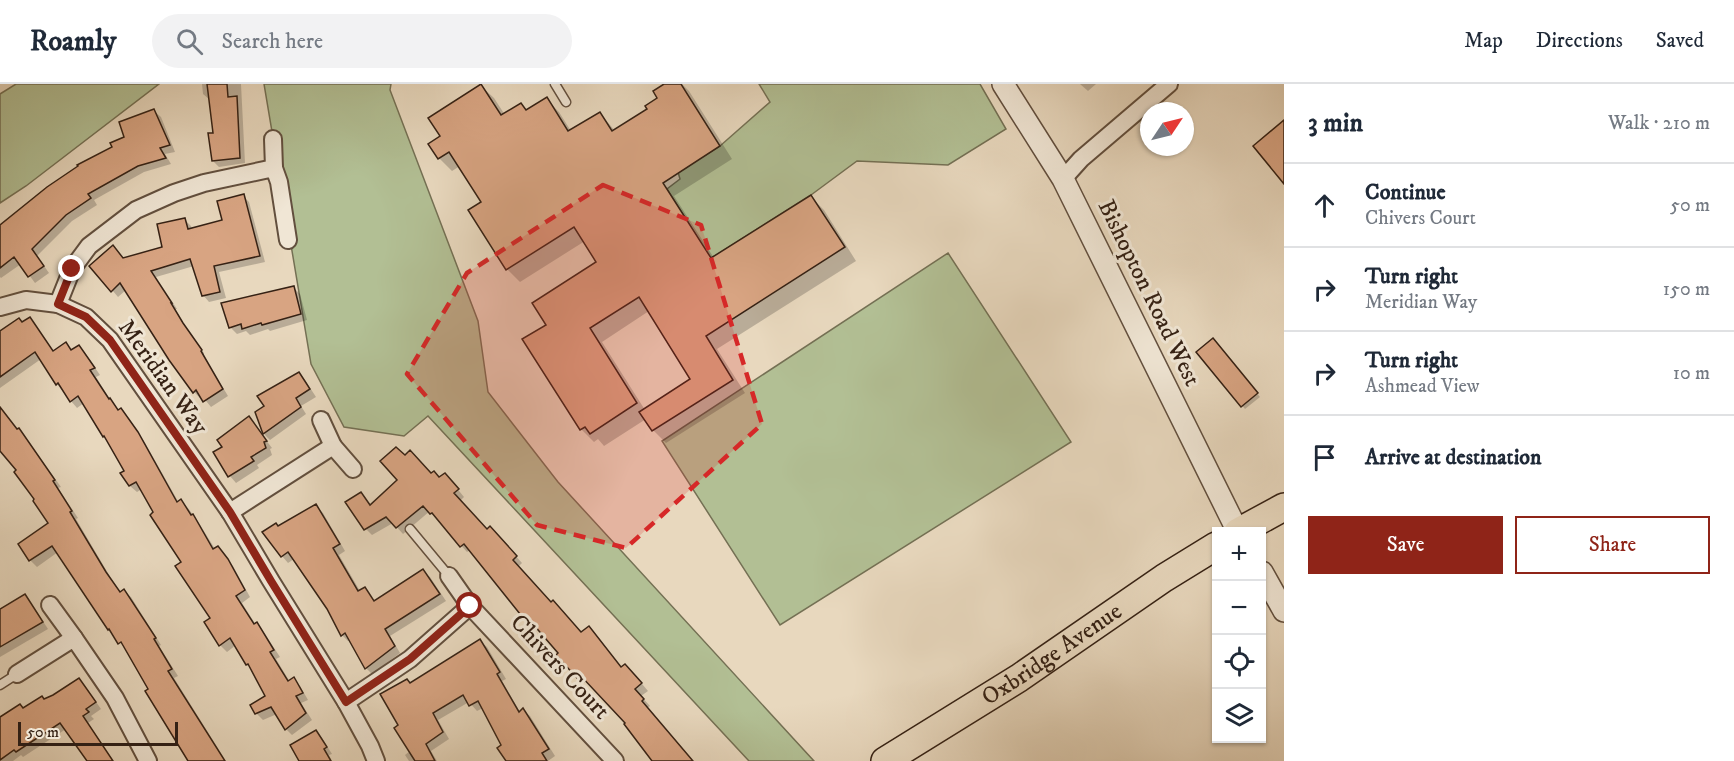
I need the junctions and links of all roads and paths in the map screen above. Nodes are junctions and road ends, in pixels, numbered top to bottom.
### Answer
1 (555, 84) edge
2 (1003, 84) edge
3 (1169, 84) edge
4 (566, 102) dead end
5 (273, 139) dead end
6 (274, 168) junction
7 (1064, 179) junction
8 (288, 240) dead end
9 (58, 304) junction
10 (0, 307) edge
11 (321, 420) dead end
12 (333, 446) junction
13 (353, 469) dead end
14 (1284, 507) edge
15 (230, 512) junction
16 (1236, 527) edge
17 (1246, 527) edge
18 (410, 529) dead end
19 (1212, 548) edge
20 (449, 576) joint
21 (1266, 579) edge
22 (50, 605) dead end
23 (470, 606) junction
24 (1284, 610) edge
25 (74, 638) junction
26 (17, 674) joint
27 (0, 685) edge
28 (346, 702) junction
29 (148, 761) edge
30 (376, 761) edge
31 (615, 761) edge
32 (885, 761) edge

1 - 4 lane
2 - 7 street, Bishopton Road West
3 - 7 street
5 - 6 street
6 - 8 street
6 - 9 street
7 - 16 street, Bishopton Road West
9 - 10 street, Meridian Way
9 - 15 street, Meridian Way
11 - 12 street
12 - 13 street
12 - 15 street
14 - 17 main road
15 - 28 street, Meridian Way
18 - 20 lane
19 - 32 main road, Oxbridge Avenue
20 - 23 street, Chivers Court
21 - 24 street
22 - 25 street
23 - 28 street
23 - 31 street, Chivers Court
25 - 26 street
25 - 29 street
26 - 27 lane
28 - 30 street, Meridian Way

